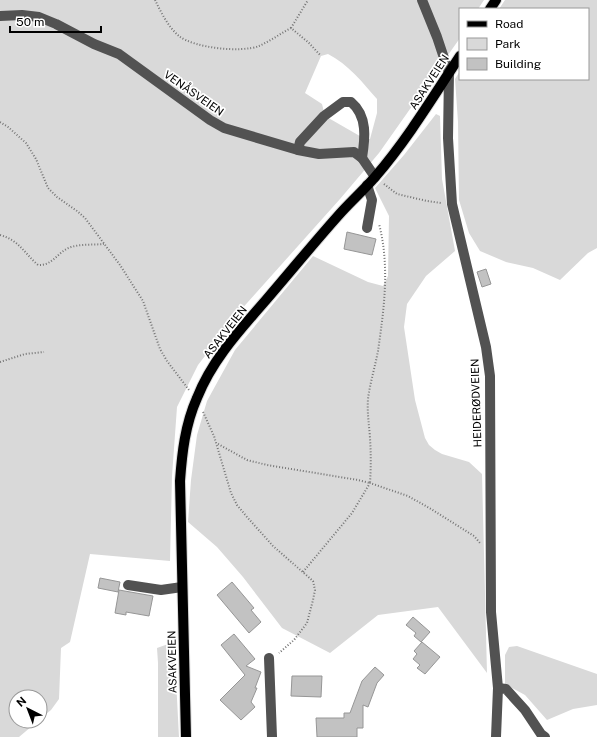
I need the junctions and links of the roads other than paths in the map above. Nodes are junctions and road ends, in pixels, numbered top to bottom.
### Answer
1 (422, 0) edge
2 (0, 16) edge
3 (459, 58) edge
4 (449, 73) junction
5 (298, 150) junction
6 (362, 158) junction
7 (375, 177) junction
8 (367, 185) junction
9 (366, 228) dead end
10 (128, 585) dead end
11 (182, 587) junction
12 (269, 658) road end
13 (498, 688) junction
14 (186, 737) edge
15 (272, 737) edge
16 (496, 737) edge
17 (545, 737) edge

1 - 4 street, HEIDERØDVEIEN
2 - 5 street, VENÅSVEIEN
3 - 4 main road, ASAKVEIEN
4 - 7 main road, ASAKVEIEN
4 - 13 street, HEIDERØDVEIEN
5 - 6 street, VENÅSVEIEN
5 - 6 street
6 - 7 street
7 - 8 main road, ASAKVEIEN
8 - 9 street
8 - 11 main road, ASAKVEIEN
10 - 11 street
11 - 14 main road, ASAKVEIEN
12 - 15 street
13 - 16 street
13 - 17 street

